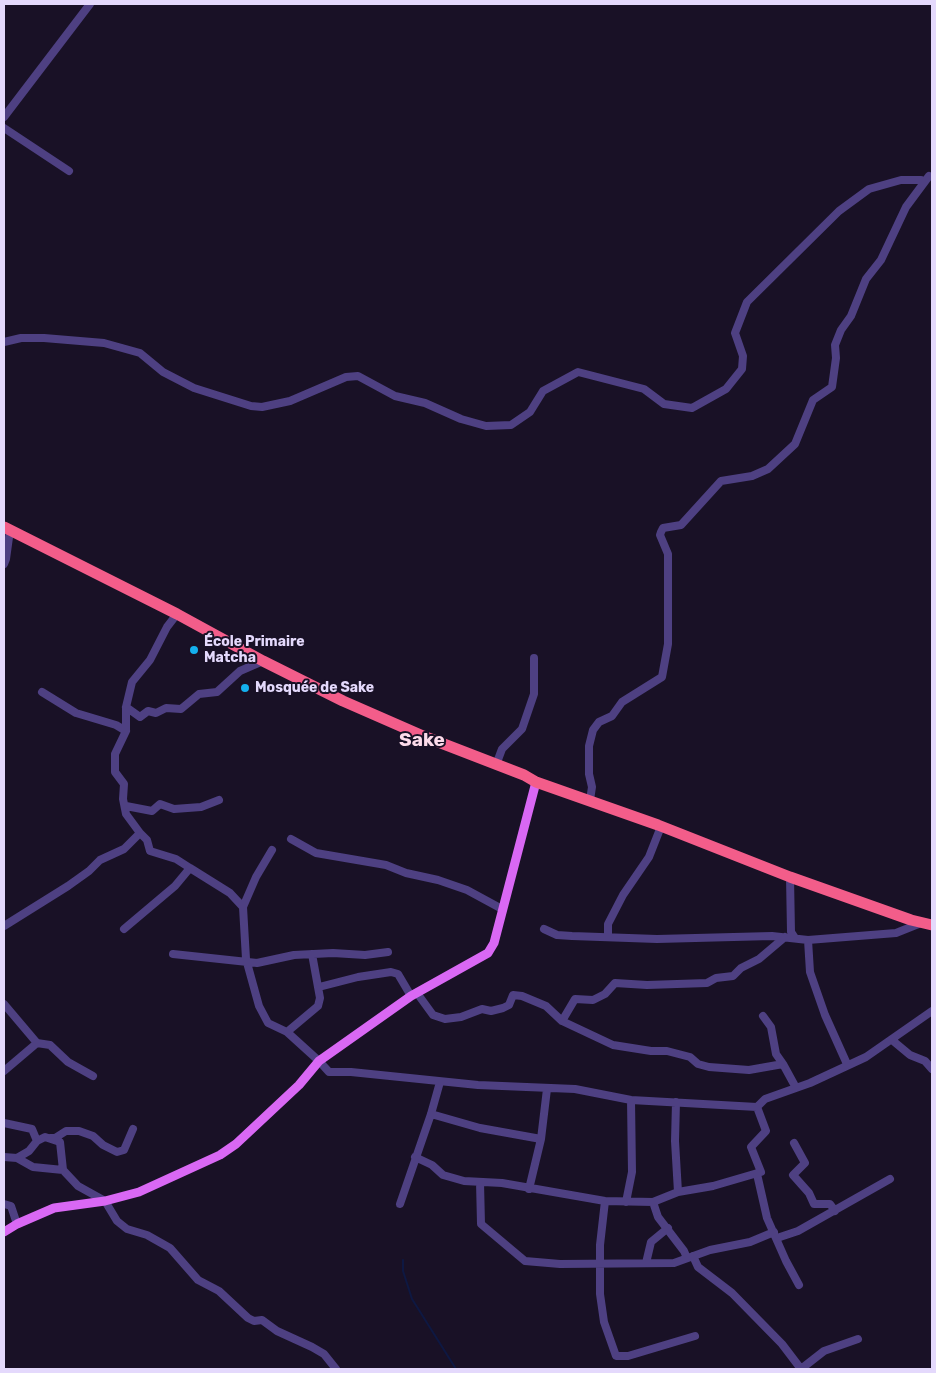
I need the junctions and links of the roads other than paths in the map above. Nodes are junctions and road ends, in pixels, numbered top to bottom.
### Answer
1 (90, 4) edge
2 (4, 116) edge
3 (4, 128) edge
4 (69, 171) dead end
5 (929, 176) dead end
6 (921, 180) dead end
7 (4, 342) edge
8 (7, 529) edge
9 (4, 564) edge
10 (177, 614) junction
11 (534, 658) dead end
12 (263, 661) junction
13 (42, 692) dead end
14 (126, 707) junction
15 (126, 731) junction
16 (496, 765) junction
17 (536, 782) junction
18 (219, 800) dead end
19 (590, 800) junction
20 (126, 806) junction
21 (658, 825) junction
22 (140, 833) junction
23 (291, 839) dead end
24 (272, 850) dead end
25 (190, 868) junction
26 (790, 877) junction
27 (243, 907) junction
28 (502, 909) junction
29 (927, 924) edge
30 (4, 926) edge
31 (544, 929) dead end
32 (124, 930) dead end
33 (608, 936) junction
34 (785, 937) junction
35 (796, 938) junction
36 (808, 940) junction
37 (388, 952) dead end
38 (173, 954) dead end
39 (312, 954) junction
40 (247, 962) junction
41 (319, 987) junction
42 (414, 994) junction
43 (4, 1004) edge
44 (932, 1011) edge
45 (763, 1016) dead end
46 (562, 1020) junction
47 (287, 1032) junction
48 (892, 1040) junction
49 (37, 1043) junction
50 (319, 1061) junction
51 (783, 1064) junction
52 (847, 1064) junction
53 (932, 1069) edge
54 (4, 1071) edge
55 (93, 1076) dead end
56 (440, 1082) junction
57 (795, 1086) junction
58 (547, 1088) junction
59 (632, 1100) junction
60 (676, 1102) junction
61 (757, 1107) junction
62 (431, 1114) junction
63 (4, 1123) edge
64 (133, 1129) dead end
65 (45, 1137) junction
66 (541, 1139) junction
67 (37, 1142) junction
68 (794, 1143) dead end
69 (4, 1157) edge
70 (415, 1157) junction
71 (17, 1158) junction
72 (63, 1170) junction
73 (757, 1174) junction
74 (890, 1179) dead end
75 (480, 1182) junction
76 (529, 1189) junction
77 (678, 1192) junction
78 (105, 1201) junction
79 (606, 1201) junction
80 (626, 1202) junction
81 (653, 1202) junction
82 (4, 1204) edge
83 (400, 1204) dead end
84 (835, 1211) junction
85 (17, 1224) junction
86 (668, 1228) junction
87 (4, 1232) edge
88 (775, 1235) junction
89 (690, 1257) junction
90 (599, 1263) junction
91 (646, 1263) junction
92 (799, 1285) dead end
93 (695, 1336) dead end
94 (858, 1339) dead end
95 (336, 1369) edge
96 (801, 1369) edge

1 - 2 street
3 - 4 street
5 - 19 street
6 - 7 street
8 - 9 street
8 - 10 highway
10 - 12 highway
10 - 14 street
11 - 16 street
12 - 14 street
12 - 16 highway
13 - 15 street
14 - 15 street
15 - 20 street
16 - 17 highway
17 - 19 highway
17 - 28 main road
18 - 20 street
19 - 21 highway
20 - 22 street
21 - 26 highway
21 - 33 street
22 - 25 street
22 - 30 street
23 - 28 street
24 - 27 street
25 - 27 street
25 - 32 street
26 - 29 highway
26 - 35 street
27 - 40 street
28 - 42 main road
29 - 36 street
31 - 33 street
33 - 34 street
34 - 35 street
34 - 46 street
35 - 36 street
36 - 52 street
37 - 39 street
38 - 40 street
39 - 40 street
39 - 41 street
40 - 47 street
41 - 42 street
41 - 47 street
42 - 46 street
42 - 50 main road
43 - 49 street
44 - 48 street
45 - 51 street
46 - 51 street
47 - 50 street
48 - 52 street
48 - 53 street
49 - 54 street
49 - 55 street
50 - 56 street
50 - 78 main road
51 - 57 street
52 - 57 street
56 - 58 street
56 - 62 street
57 - 61 street
58 - 59 street
58 - 66 street
59 - 60 street
59 - 80 street
60 - 61 street
60 - 77 street
61 - 73 street
62 - 66 street
62 - 70 street
63 - 67 street
64 - 65 street
65 - 67 street
65 - 72 street
66 - 76 street
67 - 71 street
68 - 84 street
69 - 71 street
70 - 75 street
70 - 83 street
71 - 72 street
72 - 78 street
73 - 77 street
73 - 88 street
74 - 84 street
75 - 76 street
75 - 90 street
76 - 79 street
77 - 81 street
78 - 85 main road
78 - 95 street
79 - 80 street
79 - 90 street
80 - 81 street
81 - 86 street
82 - 85 street
84 - 88 street
85 - 87 main road
86 - 89 street
86 - 91 street
88 - 89 street
88 - 92 street
89 - 91 street
89 - 96 street
90 - 91 street
90 - 93 street
94 - 96 street

